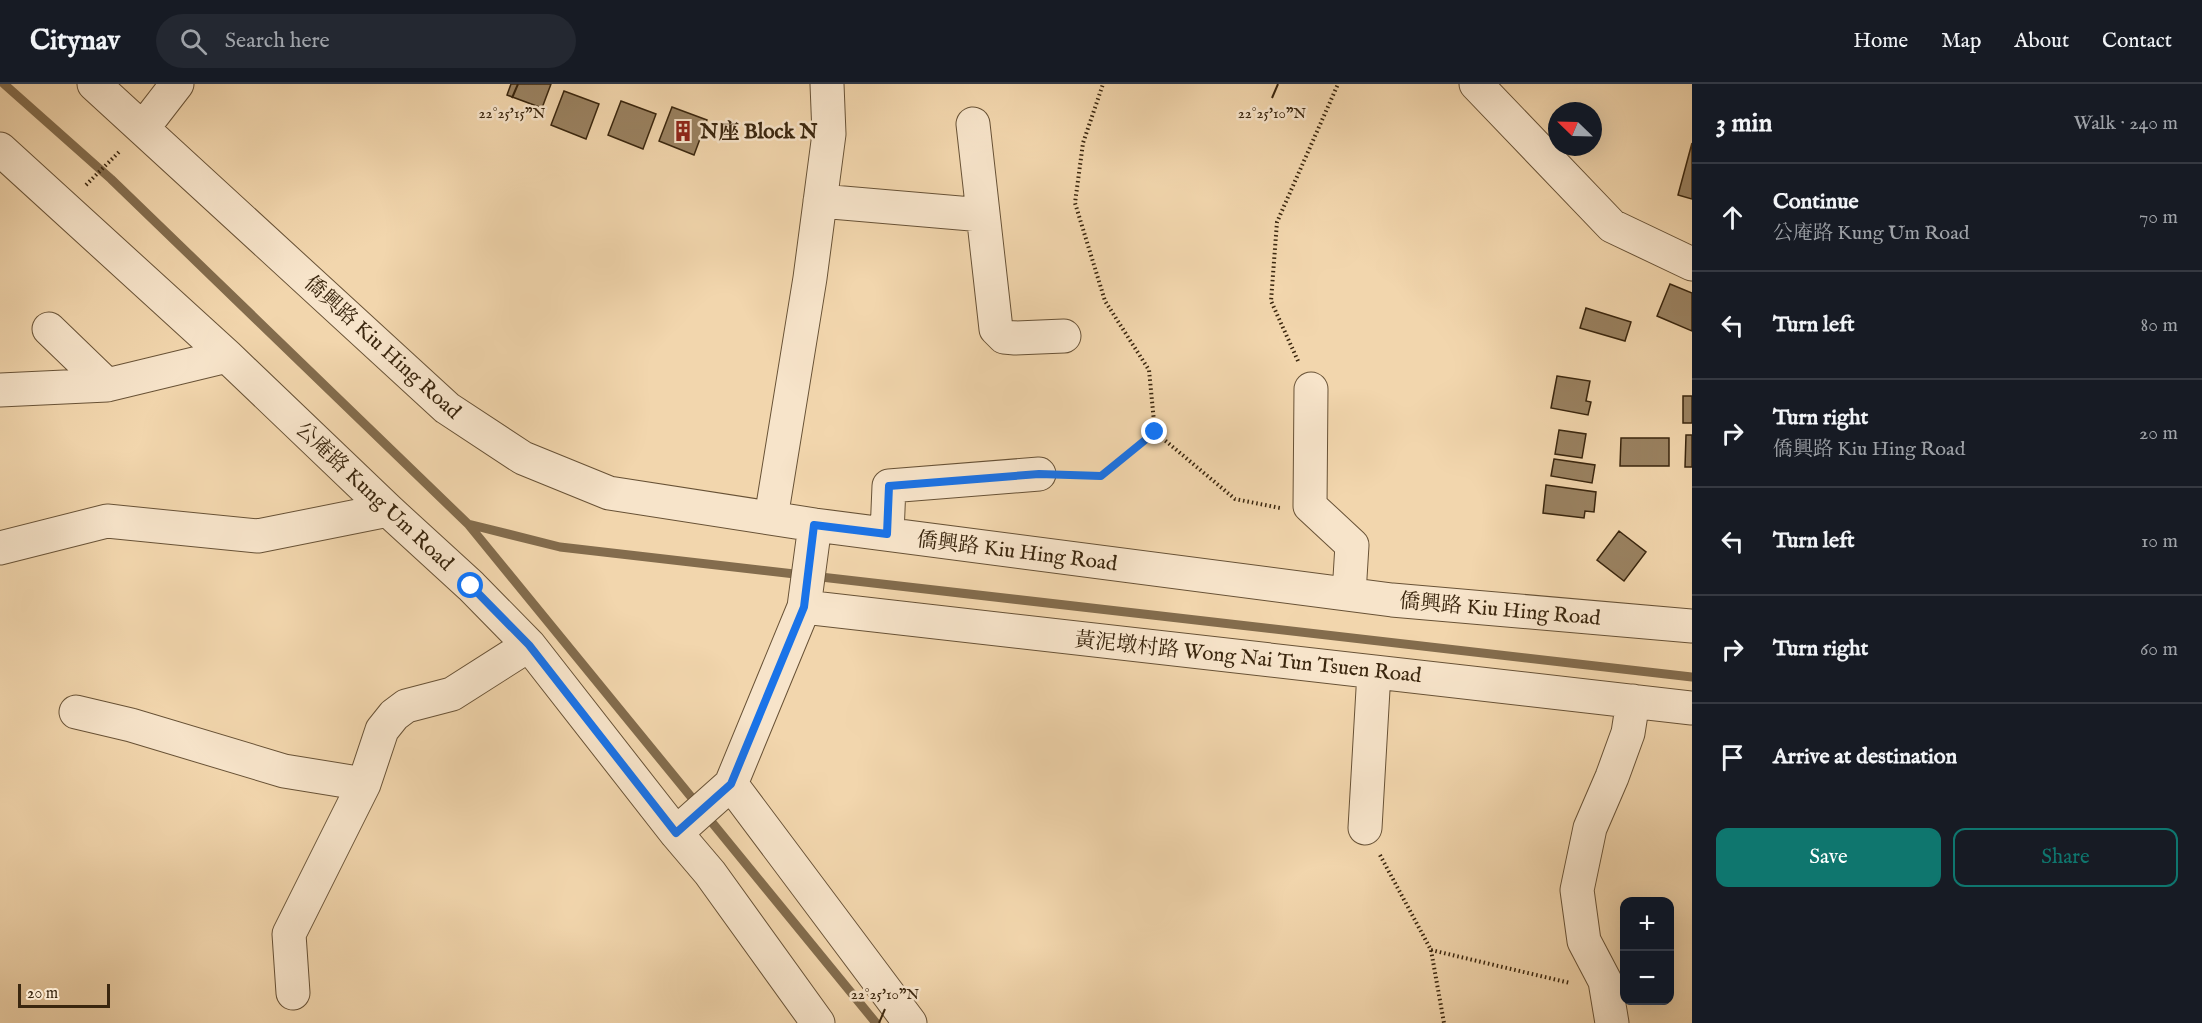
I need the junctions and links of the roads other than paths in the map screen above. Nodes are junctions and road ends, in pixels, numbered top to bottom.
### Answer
1 (94, 84) edge
2 (177, 84) edge
3 (826, 84) edge
4 (1476, 84) edge
5 (973, 124) dead end
6 (143, 128) junction
7 (0, 148) edge
8 (820, 201) junction
9 (983, 215) junction
10 (1692, 264) edge
11 (49, 328) dead end
12 (1064, 336) dead end
13 (227, 356) junction
14 (107, 385) junction
15 (1311, 389) road end
16 (0, 390) edge
17 (1039, 474) road end
18 (388, 510) junction
19 (771, 518) junction
20 (814, 525) junction
21 (887, 534) junction
22 (0, 548) edge
23 (1348, 594) junction
24 (804, 607) junction
25 (1692, 626) edge
26 (529, 645) junction
27 (1374, 672) junction
28 (1633, 701) junction
29 (1692, 708) edge
30 (76, 712) dead end
31 (364, 784) junction
32 (731, 784) junction
33 (1365, 828) road end
34 (676, 833) junction
35 (293, 993) dead end
36 (818, 1023) edge
37 (910, 1023) edge
38 (1612, 1023) edge

1 - 6 street, 僑興路 Kiu Hing Road
2 - 6 street
3 - 8 street
4 - 10 street
5 - 9 street
6 - 19 street, 僑興路 Kiu Hing Road
7 - 13 street, 公庵路 Kung Um Road
8 - 9 street
8 - 19 street
9 - 12 street
11 - 14 street
13 - 14 street
13 - 18 street, 公庵路 Kung Um Road
14 - 16 street
15 - 23 street
17 - 21 street
18 - 22 street
18 - 26 street, 公庵路 Kung Um Road
19 - 20 street, 僑興路 Kiu Hing Road
20 - 21 street, 僑興路 Kiu Hing Road
20 - 24 street
21 - 23 street, 僑興路 Kiu Hing Road
23 - 25 street, 僑興路 Kiu Hing Road
24 - 27 street, 黃泥墩村路 Wong Nai Tun Tsuen Road
24 - 32 street
26 - 31 street
26 - 34 street, 公庵路 Kung Um Road
27 - 28 street, 黃泥墩村路 Wong Nai Tun Tsuen Road
27 - 33 street
28 - 29 street, 黃泥墩村路 Wong Nai Tun Tsuen Road
28 - 38 street
30 - 31 street
31 - 35 street
32 - 34 street
32 - 37 street
34 - 36 street, 公庵路 Kung Um Road

